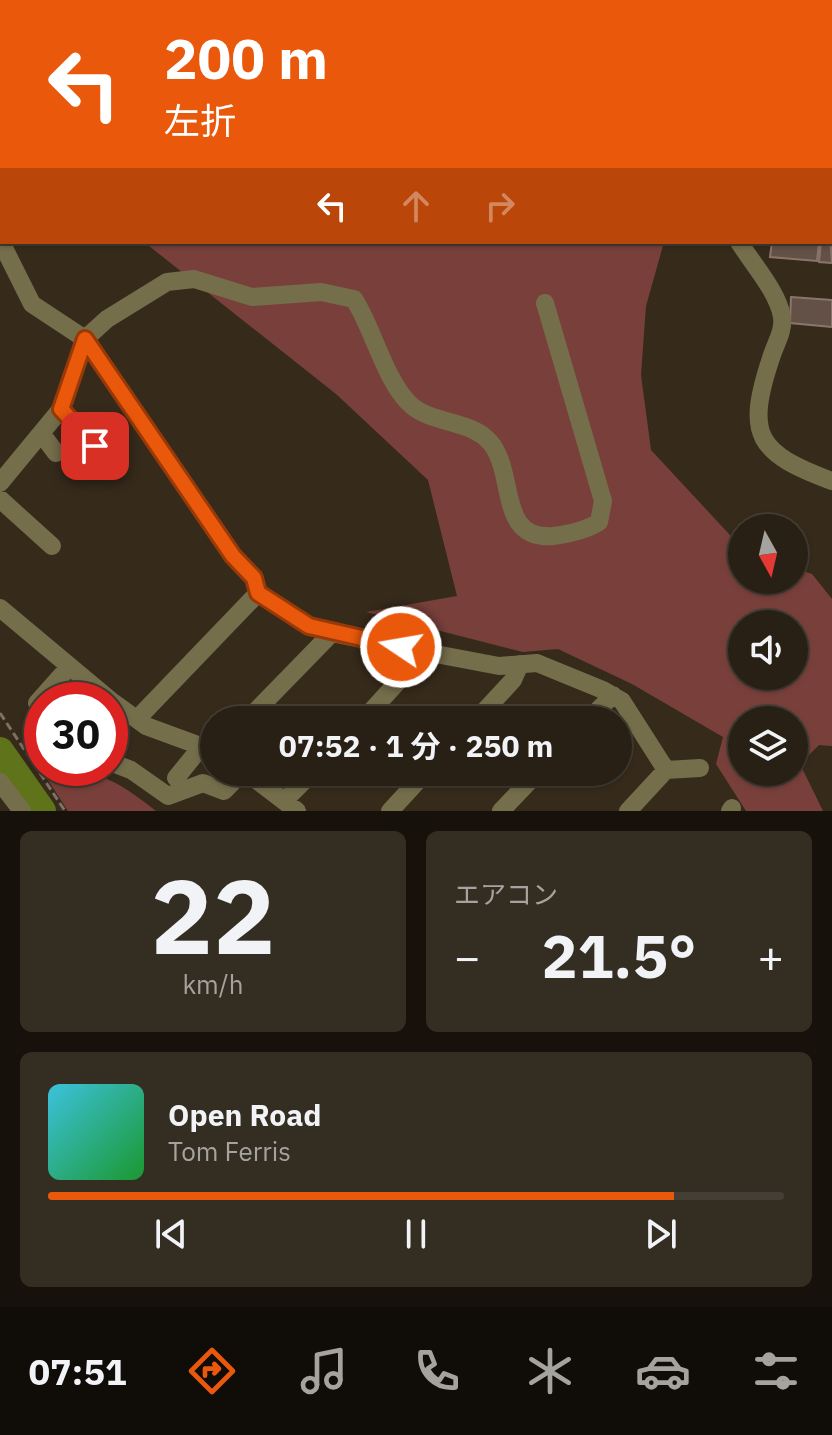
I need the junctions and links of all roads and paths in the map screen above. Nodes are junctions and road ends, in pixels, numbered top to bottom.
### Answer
1 (2, 244) edge
2 (740, 244) edge
3 (545, 303) dead end
4 (85, 339) junction
5 (61, 409) junction
6 (41, 433) junction
7 (95, 446) dead end
8 (56, 453) dead end
9 (832, 481) edge
10 (0, 483) edge
11 (0, 499) edge
12 (52, 546) dead end
13 (258, 593) junction
14 (0, 608) edge
15 (327, 632) junction
16 (425, 652) junction
17 (520, 664) junction
18 (69, 667) junction
19 (56, 682) edge
20 (88, 682) edge
21 (613, 695) junction
22 (261, 706) edge
23 (376, 706) edge
24 (489, 706) edge
25 (602, 706) edge
26 (0, 713) edge
27 (128, 713) edge
28 (137, 719) junction
29 (200, 746) edge
30 (200, 756) edge
31 (700, 768) dead end
32 (128, 769) edge
33 (666, 770) junction
34 (176, 778) dead end
35 (0, 782) edge
36 (200, 784) edge
37 (211, 786) edge
38 (229, 786) edge
39 (264, 786) edge
40 (304, 786) edge
41 (413, 786) edge
42 (525, 786) edge
43 (291, 805) edge
44 (17, 810) edge
45 (65, 811) edge
46 (390, 811) edge
47 (501, 811) edge
48 (628, 811) edge

1 - 4 street
2 - 9 street
3 - 4 street
4 - 5 street
4 - 13 street
5 - 6 street
5 - 7 street
6 - 8 street
6 - 10 street
11 - 12 street
13 - 15 street
13 - 28 street
14 - 18 street
15 - 16 street
15 - 22 street
16 - 17 street
16 - 23 street
17 - 21 street
17 - 24 street
18 - 19 street
18 - 20 street
21 - 25 street
21 - 33 street
26 - 45 path
27 - 28 street
28 - 29 street
30 - 34 street
31 - 33 street
32 - 36 street
33 - 48 street
35 - 44 street
37 - 38 street
39 - 43 street
40 - 43 street
41 - 46 street
42 - 47 street

